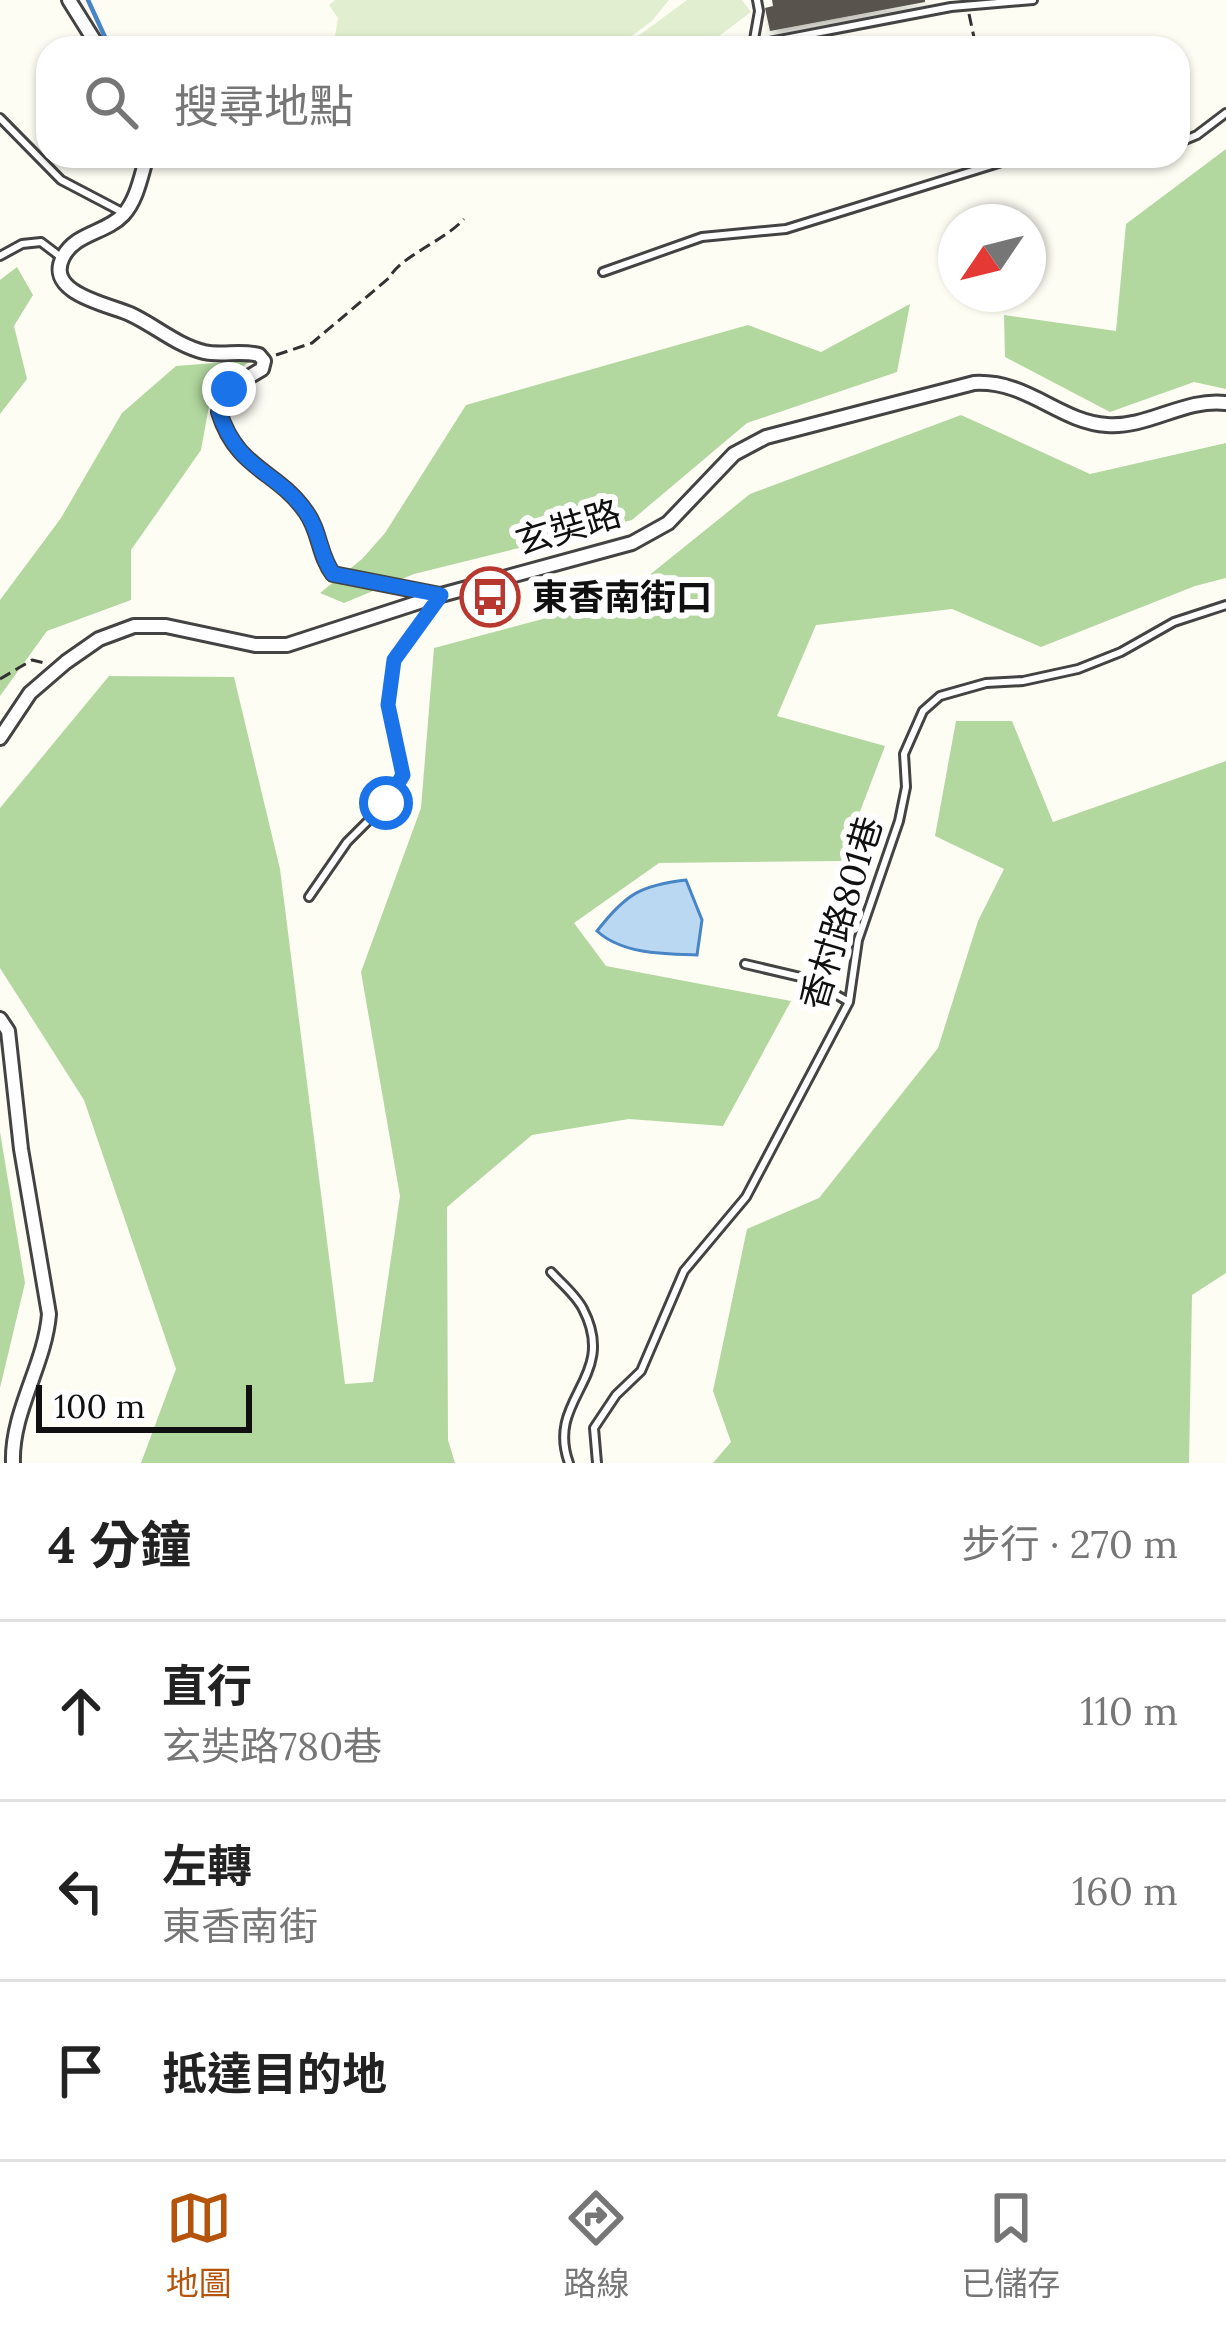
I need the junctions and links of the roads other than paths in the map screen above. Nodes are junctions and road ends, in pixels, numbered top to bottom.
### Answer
1 (69, 0) edge
2 (757, 0) edge
3 (1033, 0) edge
4 (92, 36) edge
5 (755, 36) edge
6 (802, 36) edge
7 (1226, 113) edge
8 (0, 118) edge
9 (1190, 138) edge
10 (36, 155) edge
11 (49, 168) edge
12 (143, 168) edge
13 (982, 168) edge
14 (125, 214) junction
15 (0, 256) edge
16 (62, 258) junction
17 (603, 272) dead end
18 (1226, 403) edge
19 (441, 595) junction
20 (1226, 605) edge
21 (0, 738) edge
22 (309, 897) dead end
23 (745, 964) dead end
24 (849, 1002) junction
25 (0, 1019) edge
26 (550, 1272) dead end
27 (13, 1463) edge
28 (569, 1463) edge
29 (598, 1463) edge

1 - 4 street
2 - 5 lane
3 - 6 lane
7 - 9 lane
8 - 10 lane
11 - 14 lane
12 - 14 street
13 - 17 lane
14 - 16 street
15 - 16 lane
16 - 19 street
18 - 19 street, 玄奘路
19 - 21 street, 玄奘路
19 - 22 lane
20 - 24 lane, 香村路801巷
23 - 24 lane
24 - 29 lane, 香村路801巷
25 - 27 street
26 - 28 lane

